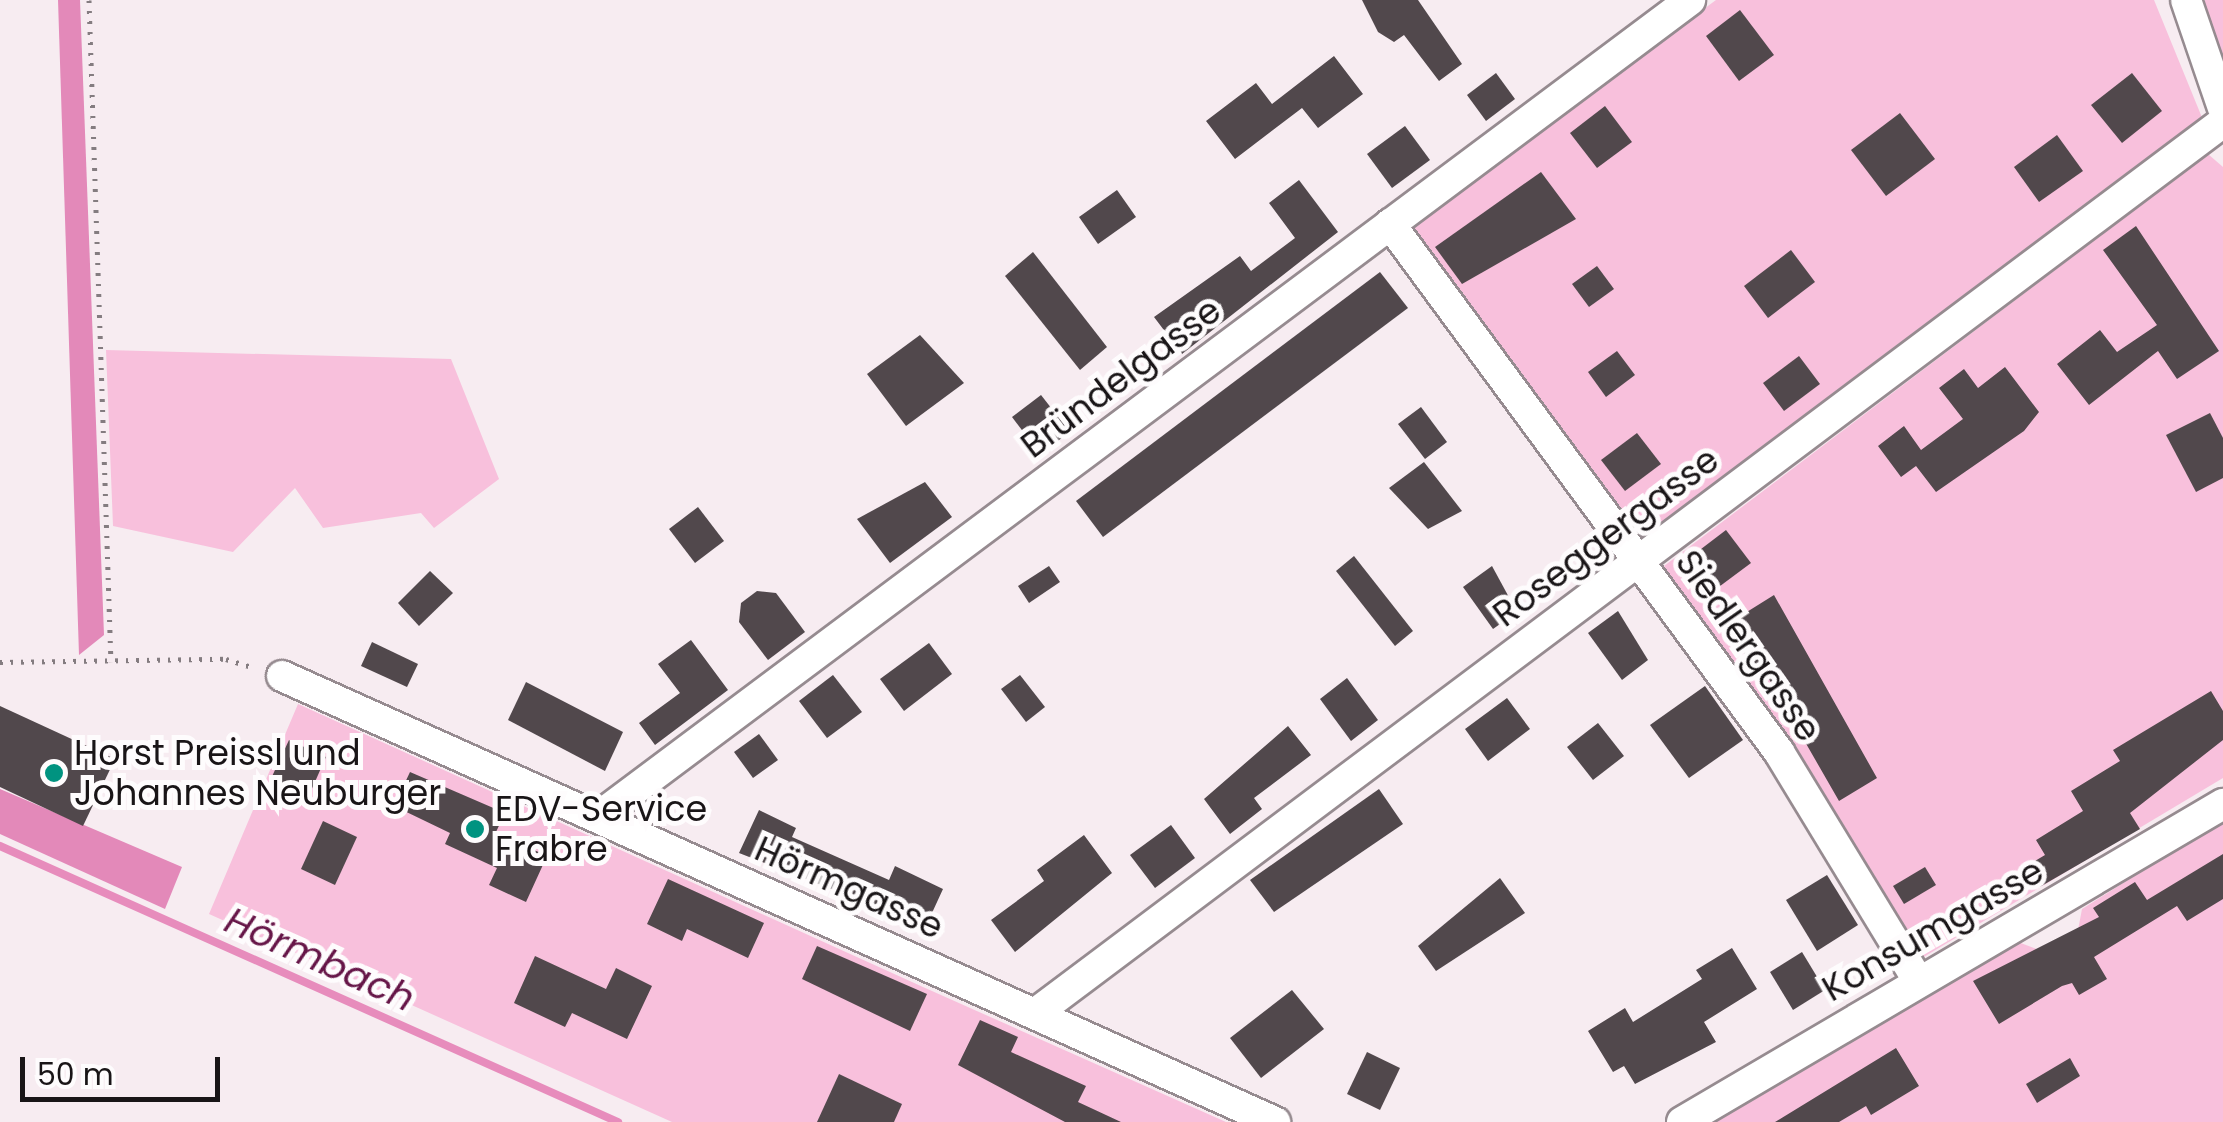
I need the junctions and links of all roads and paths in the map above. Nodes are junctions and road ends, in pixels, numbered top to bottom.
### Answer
1 (89, 0) edge
2 (1690, 0) edge
3 (2186, 0) edge
4 (2223, 108) edge
5 (2223, 122) edge
6 (1390, 224) junction
7 (1640, 558) junction
8 (0, 662) edge
9 (111, 662) junction
10 (282, 676) joint
11 (2223, 804) edge
12 (598, 817) junction
13 (1918, 981) junction
14 (1036, 1013) junction
15 (1276, 1122) edge
16 (1682, 1122) edge

1 - 9 path
2 - 6 street, Bründelgasse
3 - 4 street
5 - 7 street, Roseggergasse
6 - 7 street, Siedlergasse
6 - 12 street, Bründelgasse
7 - 13 street, Siedlergasse
7 - 14 street, Roseggergasse
8 - 9 path
9 - 10 path
10 - 12 street, Hörmgasse
11 - 13 street, Konsumgasse
12 - 14 street, Hörmgasse
13 - 16 street, Konsumgasse
14 - 15 street, Hörmgasse

